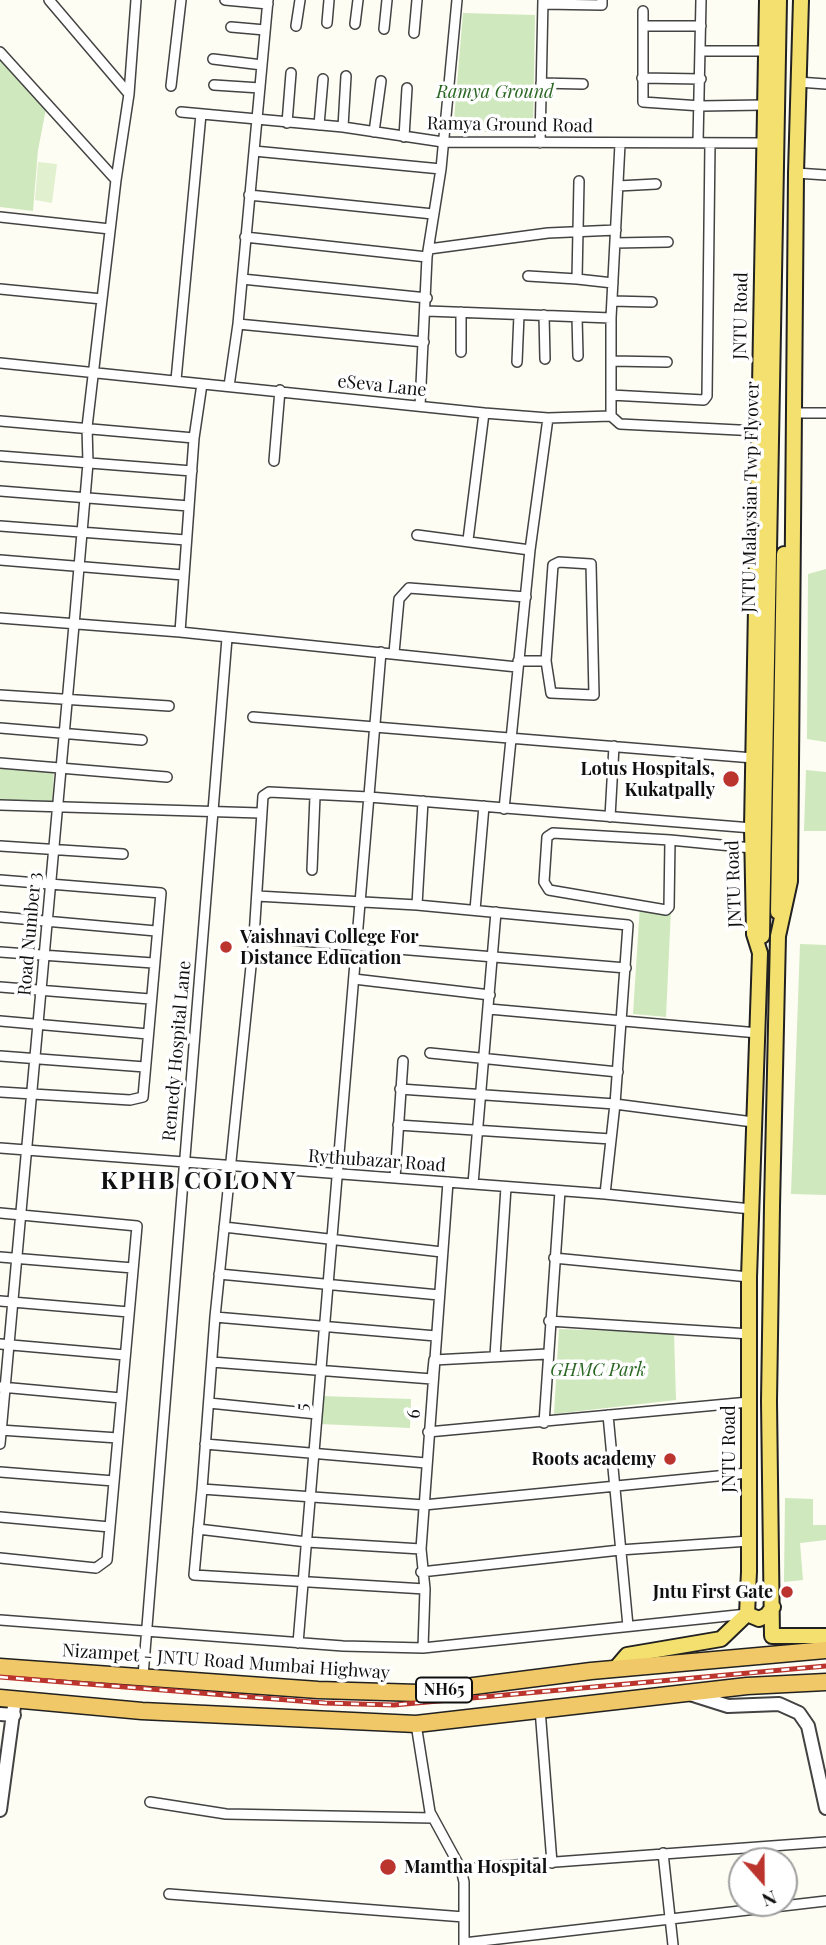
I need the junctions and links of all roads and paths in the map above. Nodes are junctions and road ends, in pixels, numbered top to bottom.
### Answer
1 (49, 0) edge
2 (136, 0) edge
3 (181, 0) edge
4 (225, 0) edge
5 (300, 0) edge
6 (329, 0) edge
7 (358, 0) edge
8 (387, 0) edge
9 (417, 0) edge
10 (457, 0) edge
11 (602, 0) edge
12 (701, 0) edge
13 (767, 0) edge
14 (779, 0) edge
15 (792, 0) edge
16 (801, 0) edge
17 (268, 2) edge
18 (543, 2) edge
19 (643, 11) dead end
20 (327, 23) dead end
21 (355, 24) dead end
22 (296, 26) dead end
23 (643, 26) junction
24 (701, 26) junction
25 (231, 27) dead end
26 (384, 29) dead end
27 (265, 30) junction
28 (414, 33) dead end
29 (701, 51) junction
30 (765, 51) junction
31 (0, 52) edge
32 (213, 59) dead end
33 (262, 65) junction
34 (291, 73) dead end
35 (346, 76) dead end
36 (642, 78) junction
37 (323, 79) dead end
38 (701, 79) junction
39 (381, 81) dead end
40 (798, 82) junction
41 (541, 83) junction
42 (583, 84) dead end
43 (826, 84) edge
44 (214, 85) dead end
45 (171, 86) dead end
46 (260, 88) junction
47 (407, 88) dead end
48 (129, 94) junction
49 (763, 105) junction
50 (701, 106) junction
51 (181, 112) dead end
52 (201, 114) junction
53 (257, 118) junction
54 (287, 122) junction
55 (319, 125) junction
56 (343, 127) junction
57 (374, 132) junction
58 (404, 137) junction
59 (443, 142) junction
60 (698, 142) junction
61 (540, 143) junction
62 (710, 143) junction
63 (620, 144) junction
64 (763, 144) junction
65 (254, 151) junction
66 (441, 169) junction
67 (796, 173) junction
68 (826, 175) edge
69 (116, 180) junction
70 (579, 181) dead end
71 (656, 184) dead end
72 (618, 186) junction
73 (249, 195) junction
74 (433, 214) junction
75 (0, 217) edge
76 (110, 229) junction
77 (615, 230) junction
78 (580, 232) junction
79 (245, 237) junction
80 (668, 242) dead end
81 (615, 243) junction
82 (428, 253) junction
83 (528, 276) dead end
84 (242, 279) junction
85 (577, 279) junction
86 (613, 284) junction
87 (0, 289) edge
88 (427, 298) junction
89 (102, 299) junction
90 (612, 300) junction
91 (652, 302) dead end
92 (427, 311) junction
93 (461, 312) junction
94 (519, 314) junction
95 (544, 315) junction
96 (577, 317) junction
97 (611, 318) junction
98 (238, 324) junction
99 (424, 342) junction
100 (461, 352) dead end
101 (578, 356) dead end
102 (545, 359) dead end
103 (611, 361) junction
104 (517, 362) dead end
105 (667, 362) dead end
106 (0, 363) edge
107 (95, 371) junction
108 (176, 380) junction
109 (202, 384) junction
110 (229, 386) junction
111 (280, 390) junction
112 (611, 395) junction
113 (420, 406) junction
114 (484, 413) junction
115 (794, 413) junction
116 (826, 413) edge
117 (611, 416) junction
118 (548, 418) junction
119 (0, 421) edge
120 (87, 428) junction
121 (758, 431) junction
122 (194, 438) junction
123 (0, 456) edge
124 (274, 461) dead end
125 (88, 464) junction
126 (192, 471) junction
127 (0, 491) edge
128 (85, 497) junction
129 (189, 506) junction
130 (0, 526) edge
131 (81, 532) junction
132 (417, 535) dead end
133 (186, 540) junction
134 (468, 540) junction
135 (530, 550) junction
136 (0, 560) edge
137 (78, 565) junction
138 (183, 575) junction
139 (526, 597) junction
140 (0, 618) edge
141 (74, 625) junction
142 (180, 632) junction
143 (227, 638) junction
144 (381, 652) junction
145 (394, 653) junction
146 (546, 661) junction
147 (517, 664) junction
148 (0, 695) edge
149 (66, 699) junction
150 (169, 706) dead end
151 (253, 717) dead end
152 (376, 726) junction
153 (0, 728) edge
154 (64, 733) junction
155 (510, 737) junction
156 (142, 740) dead end
157 (614, 746) junction
158 (753, 758) junction
159 (0, 763) edge
160 (60, 770) junction
161 (167, 777) dead end
162 (315, 796) junction
163 (369, 797) junction
164 (423, 801) junction
165 (0, 805) edge
166 (56, 806) junction
167 (484, 806) junction
168 (212, 809) junction
169 (504, 809) junction
170 (260, 813) junction
171 (610, 817) junction
172 (752, 828) junction
173 (670, 840) junction
174 (0, 846) edge
175 (752, 848) junction
176 (53, 851) junction
177 (122, 854) dead end
178 (312, 870) dead end
179 (0, 880) edge
180 (51, 884) junction
181 (257, 896) junction
182 (361, 903) junction
183 (417, 905) junction
184 (475, 910) junction
185 (496, 912) junction
186 (0, 917) edge
187 (47, 921) junction
188 (156, 931) junction
189 (778, 936) junction
190 (254, 937) junction
191 (357, 946) junction
192 (0, 952) edge
193 (760, 953) junction
194 (44, 956) junction
195 (492, 959) junction
196 (153, 963) junction
197 (626, 968) junction
198 (354, 979) junction
199 (0, 988) edge
200 (40, 991) junction
201 (490, 995) junction
202 (150, 999) junction
203 (489, 1009) junction
204 (622, 1020) junction
205 (0, 1021) edge
206 (37, 1024) junction
207 (758, 1033) junction
208 (148, 1034) junction
209 (430, 1054) dead end
210 (0, 1056) edge
211 (34, 1059) junction
212 (485, 1060) junction
213 (403, 1061) dead end
214 (145, 1067) junction
215 (618, 1072) junction
216 (400, 1088) junction
217 (0, 1092) edge
218 (31, 1094) junction
219 (481, 1095) junction
220 (615, 1104) junction
221 (752, 1122) junction
222 (398, 1125) junction
223 (478, 1130) junction
224 (611, 1139) junction
225 (0, 1148) edge
226 (26, 1150) junction
227 (183, 1162) junction
228 (230, 1165) junction
229 (338, 1174) junction
230 (396, 1178) junction
231 (448, 1182) junction
232 (473, 1184) junction
233 (506, 1187) junction
234 (560, 1191) junction
235 (605, 1194) junction
236 (751, 1209) junction
237 (0, 1213) edge
238 (20, 1215) junction
239 (224, 1227) junction
240 (333, 1239) junction
241 (442, 1252) junction
242 (0, 1257) edge
243 (16, 1258) junction
244 (554, 1258) junction
245 (133, 1268) junction
246 (219, 1274) junction
247 (749, 1276) junction
248 (329, 1284) junction
249 (439, 1295) junction
250 (0, 1301) edge
251 (13, 1302) junction
252 (129, 1312) junction
253 (215, 1317) junction
254 (549, 1321) junction
255 (325, 1328) junction
256 (750, 1334) junction
257 (436, 1336) junction
258 (4, 1345) edge
259 (548, 1354) junction
260 (125, 1355) junction
261 (495, 1356) junction
262 (434, 1360) junction
263 (212, 1362) junction
264 (322, 1372) junction
265 (3, 1387) edge
266 (121, 1398) junction
267 (749, 1402) junction
268 (209, 1403) junction
269 (317, 1414) junction
270 (608, 1415) junction
271 (544, 1423) junction
272 (1, 1430) edge
273 (428, 1432) junction
274 (118, 1438) junction
275 (0, 1444) edge
276 (205, 1444) junction
277 (748, 1447) junction
278 (770, 1448) junction
279 (314, 1456) junction
280 (426, 1463) junction
281 (0, 1472) edge
282 (748, 1473) junction
283 (114, 1481) junction
284 (615, 1485) junction
285 (202, 1489) junction
286 (311, 1499) junction
287 (424, 1505) junction
288 (0, 1517) edge
289 (110, 1527) junction
290 (198, 1529) junction
291 (749, 1541) junction
292 (307, 1542) junction
293 (421, 1549) junction
294 (620, 1549) junction
295 (0, 1559) edge
296 (422, 1573) junction
297 (304, 1584) junction
298 (425, 1589) junction
299 (773, 1607) junction
300 (747, 1614) junction
301 (0, 1620) edge
302 (628, 1626) junction
303 (147, 1631) junction
304 (826, 1636) edge
305 (298, 1643) junction
306 (423, 1648) junction
307 (826, 1650) edge
308 (0, 1667) edge
309 (615, 1669) junction
310 (143, 1676) junction
311 (826, 1682) edge
312 (292, 1688) junction
313 (318, 1690) junction
314 (687, 1693) junction
315 (10, 1704) edge
316 (540, 1709) junction
317 (0, 1713) edge
318 (284, 1717) junction
319 (323, 1719) junction
320 (416, 1724) junction
321 (150, 1802) dead end
322 (826, 1808) edge
323 (0, 1810) edge
324 (433, 1818) junction
325 (826, 1842) edge
326 (663, 1853) junction
327 (552, 1863) junction
328 (461, 1869) junction
329 (169, 1894) dead end
330 (826, 1901) edge
331 (464, 1917) junction
332 (670, 1921) junction
333 (464, 1944) edge
334 (673, 1945) edge

1 - 48 street
2 - 48 street, Road Number 3
3 - 45 street
4 - 17 street
5 - 22 street
6 - 20 street
7 - 21 street
8 - 26 street
9 - 28 street
10 - 59 street
11 - 18 street
12 - 24 street
13 - 30 main road, JNTU Road
14 - 193 main road, JNTU Malaysian Twp Flyover
15 - 189 main road, JNTU Malaysian Twp Flyover
16 - 40 main road
17 - 27 street
18 - 41 street
19 - 23 street
23 - 24 street
23 - 36 street
24 - 29 street
25 - 27 street
27 - 33 street
29 - 30 street
29 - 38 street
30 - 49 main road, JNTU Road
31 - 69 street
32 - 33 street
33 - 46 street
34 - 54 street
35 - 56 street
36 - 38 street
36 - 50 street
37 - 55 street
38 - 50 street
39 - 57 street
40 - 43 street
40 - 67 main road
41 - 42 street
41 - 61 street
44 - 46 street
46 - 53 street
47 - 58 street
48 - 69 street, Road Number 3
49 - 50 street
49 - 64 main road, JNTU Road
50 - 60 street
51 - 52 street, Ramya Ground Road
52 - 53 street, Ramya Ground Road
52 - 108 street
53 - 54 street, Ramya Ground Road
53 - 65 street
54 - 55 street, Ramya Ground Road
55 - 56 street, Ramya Ground Road
56 - 57 street, Ramya Ground Road
57 - 58 street, Ramya Ground Road
58 - 59 street, Ramya Ground Road
59 - 61 street, Ramya Ground Road
59 - 66 street
60 - 62 street, Ramya Ground Road
60 - 63 street, Ramya Ground Road
61 - 63 street, Ramya Ground Road
62 - 64 street, Ramya Ground Road
62 - 112 street
63 - 72 street
64 - 121 main road, JNTU Road
65 - 66 street
65 - 73 street
66 - 74 street
67 - 68 street
67 - 115 main road
69 - 76 street, Road Number 3
70 - 78 street
71 - 72 street
72 - 77 street
73 - 74 street
73 - 79 street
74 - 82 street
75 - 76 street
76 - 89 street, Road Number 3
77 - 78 street
77 - 81 street
78 - 82 street
78 - 85 street
79 - 82 street
79 - 84 street
80 - 81 street
81 - 86 street
82 - 88 street
83 - 85 street
84 - 88 street
84 - 98 street
85 - 86 street
86 - 90 street
87 - 89 street
88 - 92 street
89 - 107 street, Road Number 3
90 - 91 street
90 - 97 street
92 - 93 street
92 - 99 street
93 - 94 street
93 - 100 street
94 - 95 street
94 - 104 street
95 - 96 street
95 - 102 street
96 - 97 street
96 - 101 street
97 - 103 street
98 - 99 street
98 - 110 street
99 - 113 street
103 - 105 street
103 - 112 street
106 - 107 street, eSeva Lane
107 - 108 street, eSeva Lane
107 - 120 street, Road Number 3
108 - 109 street, eSeva Lane
109 - 110 street, eSeva Lane
109 - 122 street
110 - 111 street, eSeva Lane
111 - 113 street, eSeva Lane
111 - 124 street
112 - 117 street
113 - 114 street, eSeva Lane
114 - 118 street, eSeva Lane
114 - 134 street
115 - 116 street
115 - 189 main road
117 - 118 street, eSeva Lane
117 - 121 street, eSeva Lane
118 - 135 street
119 - 120 street
120 - 122 street
120 - 125 street, Road Number 3
121 - 158 main road, JNTU Road
122 - 126 street
123 - 125 street
125 - 126 street
125 - 128 street, Road Number 3
126 - 129 street
127 - 128 street
128 - 129 street
128 - 131 street, Road Number 3
129 - 133 street
130 - 131 street
131 - 133 street
131 - 137 street, Road Number 3
132 - 134 street
133 - 138 street
134 - 135 street
135 - 139 street
136 - 137 street
137 - 138 street
137 - 141 street, Road Number 3
138 - 142 street
139 - 145 street
139 - 147 street
140 - 141 street
141 - 142 street
141 - 149 street, Road Number 3
142 - 143 street
143 - 144 street
143 - 168 street, Remedy Hospital Lane
144 - 145 street
144 - 152 street, 5
145 - 147 street
146 - 146 street
146 - 147 street
147 - 155 street
148 - 149 street
149 - 150 street
149 - 154 street, Road Number 3
151 - 152 street
152 - 155 street
152 - 163 street, 5
153 - 154 street
154 - 156 street
154 - 160 street, Road Number 3
155 - 157 street
155 - 169 street
157 - 158 street
157 - 171 street
158 - 172 main road, JNTU Road
159 - 160 street
160 - 161 street
160 - 166 street, Road Number 3
162 - 163 street
162 - 170 street
162 - 178 street
163 - 164 street
163 - 182 street, 5
164 - 167 street
164 - 183 street
165 - 166 street
166 - 168 street
166 - 176 street, Road Number 3
167 - 169 street
167 - 184 street
168 - 170 street
168 - 227 street, Remedy Hospital Lane
169 - 171 street
170 - 181 street
171 - 172 street
172 - 175 main road, JNTU Road
173 - 173 street
173 - 175 street
174 - 176 street
175 - 193 main road, JNTU Road
176 - 177 street
176 - 180 street, Road Number 3
179 - 180 street
180 - 187 street, Road Number 3
180 - 188 street
181 - 182 street
181 - 190 street
182 - 183 street
182 - 191 street, 5
183 - 184 street
184 - 185 street
185 - 195 street
185 - 197 street
186 - 187 street
187 - 188 street
187 - 194 street, Road Number 3
188 - 196 street
189 - 278 main road
190 - 191 street
190 - 228 street
191 - 195 street
191 - 198 street, 5
192 - 194 street
193 - 207 main road, JNTU Road
194 - 196 street
194 - 200 street, Road Number 3
195 - 197 street
195 - 201 street
196 - 202 street
197 - 204 street
198 - 201 street
198 - 229 street, 5
199 - 200 street
200 - 202 street
200 - 206 street, Road Number 3
201 - 203 street
202 - 208 street
203 - 204 street
203 - 212 street
204 - 207 street
204 - 215 street
205 - 206 street
206 - 208 street
206 - 211 street, Road Number 3
207 - 221 main road, JNTU Road
208 - 214 street
209 - 212 street
210 - 211 street
211 - 214 street
211 - 218 street, Road Number 3
212 - 215 street
212 - 219 street
213 - 216 street
214 - 218 street
215 - 220 street
216 - 219 street
216 - 222 street
217 - 218 street
218 - 226 street, Road Number 3
219 - 220 street
219 - 223 street
220 - 221 street
220 - 224 street
221 - 236 main road, JNTU Road
222 - 223 street
222 - 230 street
223 - 224 street
223 - 232 street
224 - 235 street
225 - 226 street, Rythubazar Road
226 - 227 street, Rythubazar Road
226 - 238 street, Road Number 3
227 - 228 street, Rythubazar Road
227 - 303 street, Remedy Hospital Lane
228 - 229 street, Rythubazar Road
228 - 239 street
229 - 230 street, Rythubazar Road
229 - 240 street, 5
230 - 231 street, Rythubazar Road
231 - 232 street, Rythubazar Road
231 - 241 street, 6
232 - 233 street, Rythubazar Road
233 - 234 street, Rythubazar Road
233 - 261 street
234 - 235 street, Rythubazar Road
234 - 244 street
235 - 236 street, Rythubazar Road
236 - 247 main road, JNTU Road
237 - 238 street
238 - 243 street, Road Number 3
238 - 245 street
239 - 240 street
239 - 246 street
240 - 241 street
240 - 248 street, 5
241 - 249 street, 6
242 - 243 street
243 - 245 street
243 - 251 street, Road Number 3
244 - 247 street
244 - 254 street
245 - 252 street
246 - 248 street
246 - 253 street
247 - 256 main road, JNTU Road
248 - 249 street
248 - 255 street, 5
249 - 257 street, 6
250 - 251 street
251 - 252 street
251 - 258 street, Road Number 3
252 - 260 street
253 - 255 street
253 - 263 street
254 - 256 street
254 - 259 street
255 - 257 street
255 - 264 street, 5
256 - 267 main road, JNTU Road
257 - 262 street, 6
258 - 260 street
258 - 265 street, Road Number 3
259 - 261 street
259 - 271 street
260 - 266 street
261 - 262 street
262 - 264 street
262 - 273 street, 6
263 - 264 street
263 - 268 street
264 - 269 street, 5
265 - 266 street
265 - 272 street, Road Number 3
266 - 274 street
267 - 270 street
267 - 277 main road, JNTU Road
268 - 269 street
268 - 276 street
269 - 279 street, 5
270 - 271 street
270 - 284 street
271 - 273 street
272 - 274 street
272 - 275 street, Road Number 3
273 - 280 street, 6
274 - 283 street
276 - 279 street
276 - 285 street
277 - 278 main road
277 - 282 main road, JNTU Road
278 - 299 main road
279 - 280 street
279 - 286 street, 5
280 - 287 street, 6
281 - 283 street
282 - 284 street
282 - 291 main road, JNTU Road
283 - 289 street
284 - 287 street
284 - 294 street
285 - 286 street
285 - 290 street
286 - 287 street
286 - 292 street, 5
287 - 293 street, 6
288 - 289 street
289 - 295 street
290 - 292 street
290 - 297 street
291 - 294 street
291 - 300 main road, JNTU Road
292 - 293 street
292 - 297 street, 5
293 - 296 street, 6
294 - 296 street
294 - 302 street
296 - 298 street, 6
297 - 298 street
297 - 305 street, 5
298 - 306 street, 6
299 - 300 main road
299 - 304 main road
300 - 302 street
300 - 309 main road
301 - 303 street
302 - 306 street
303 - 305 street
303 - 310 street, Remedy Hospital Lane
305 - 306 street
307 - 309 highway, Nizampet - JNTU Road Mumbai Highway / NH65
308 - 310 highway, Nizampet - JNTU Road Mumbai Highway / NH65
309 - 313 highway, Nizampet - JNTU Road Mumbai Highway / NH65
310 - 312 highway, Nizampet - JNTU Road Mumbai Highway / NH65
311 - 314 highway, NH65
312 - 313 highway, Nizampet - JNTU Road Mumbai Highway / NH65
312 - 318 highway
313 - 319 highway
314 - 316 highway, NH65
314 - 322 street
315 - 317 street
315 - 318 highway, NH65
315 - 323 street
316 - 320 highway, NH65
316 - 327 street
318 - 319 highway, NH65
319 - 320 highway, NH65
320 - 324 street
321 - 324 street
324 - 328 street
325 - 326 street
326 - 327 street
326 - 332 street
327 - 328 street
328 - 331 street
329 - 331 street
330 - 332 street
331 - 333 street
332 - 333 street
332 - 334 street

